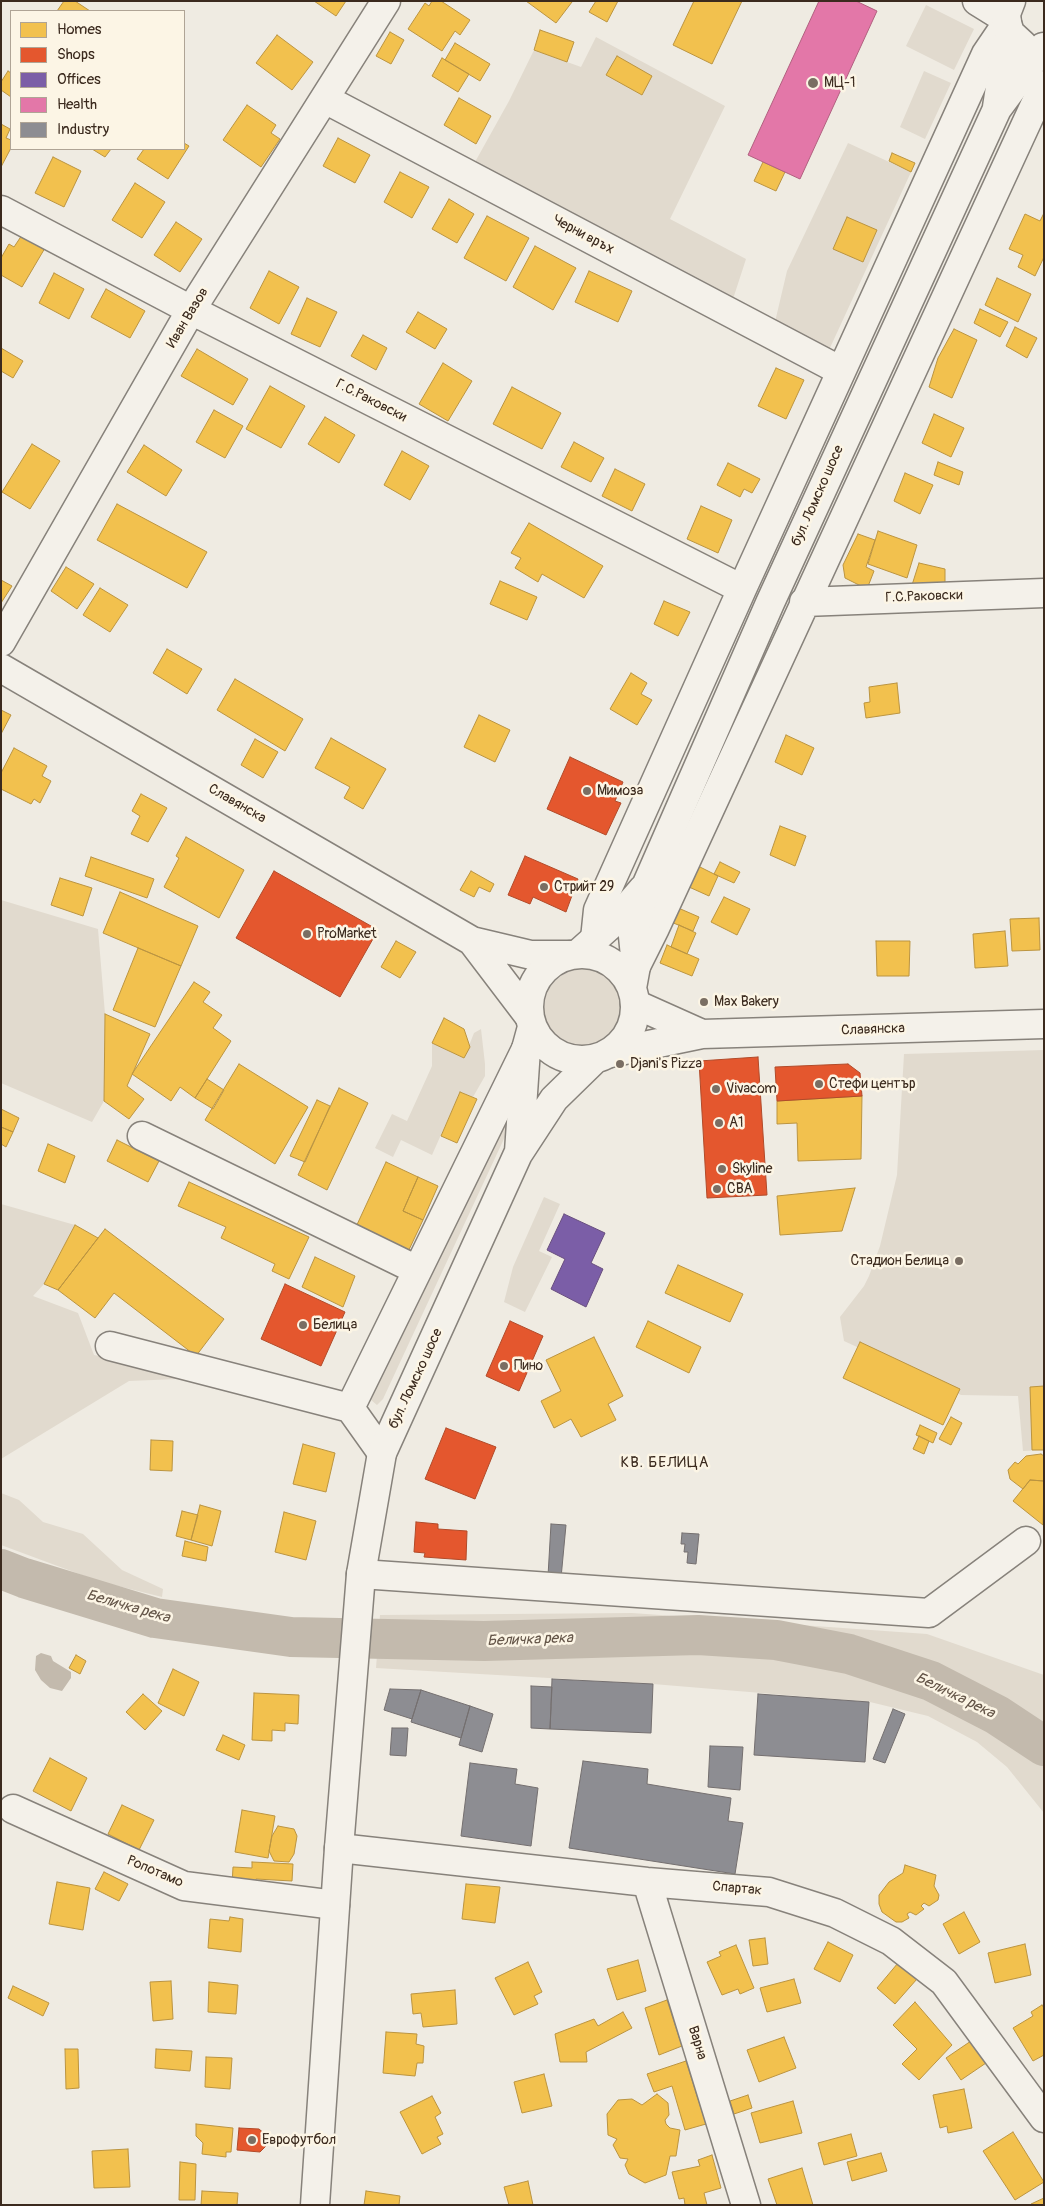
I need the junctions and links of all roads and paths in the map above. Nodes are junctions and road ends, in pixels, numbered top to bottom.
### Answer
1 (386, 1) edge
2 (977, 1) edge
3 (1009, 19) edge
4 (1043, 47) edge
5 (1044, 85) edge
6 (325, 99) junction
7 (997, 109) junction
8 (1, 210) edge
9 (191, 310) junction
10 (841, 371) junction
11 (742, 589) junction
12 (1044, 593) edge
13 (804, 602) junction
14 (1, 642) edge
15 (1, 668) edge
16 (646, 886) junction
17 (472, 941) junction
18 (581, 949) junction
19 (634, 986) junction
20 (1044, 1024) edge
21 (529, 1031) junction
22 (702, 1034) junction
23 (603, 1056) junction
24 (142, 1136) dead end
25 (518, 1154) junction
26 (417, 1270) junction
27 (110, 1346) dead end
28 (350, 1408) junction
29 (382, 1453) junction
30 (1026, 1541) dead end
31 (361, 1574) junction
32 (13, 1809) dead end
33 (339, 1848) junction
34 (648, 1882) junction
35 (335, 1906) junction
36 (1044, 2118) edge
37 (315, 2205) edge
38 (746, 2205) edge

1 - 6 street, Иван Вазов
2 - 3 street
3 - 4 street
3 - 7 street, бул. Ломско шосе
3 - 10 street
4 - 7 street, бул. Ломско шосе
5 - 13 street
6 - 9 street, Иван Вазов
6 - 10 street, Черни връх
7 - 16 street, бул. Ломско шосе
8 - 9 street, Г.С.Раковски
9 - 11 street, Г.С.Раковски
9 - 14 street, Иван Вазов
10 - 11 street
11 - 18 street
12 - 13 street, Г.С.Раковски
13 - 19 street
15 - 17 street, Славянска
16 - 18 street, бул. Ломско шосе
16 - 19 street, бул. Ломско шосе
17 - 18 street, Славянска
17 - 21 street, Славянска
18 - 19 street
18 - 21 street
19 - 22 street, Славянска
19 - 23 street
20 - 22 street, Славянска
21 - 23 street
21 - 25 street, бул. Ломско шосе
21 - 26 street
22 - 23 street, Славянска
23 - 25 street, бул. Ломско шосе
24 - 26 street
25 - 29 street, бул. Ломско шосе
26 - 28 street
27 - 28 street
28 - 29 street
29 - 31 street, бул. Ломско шосе
30 - 31 street
31 - 33 street, бул. Ломско шосе
32 - 35 street, Ропотамо
33 - 34 street, Спартак
33 - 35 street, бул. Ломско шосе
34 - 36 street, Спартак
34 - 38 street, Варна
35 - 37 street, бул. Ломско шосе

